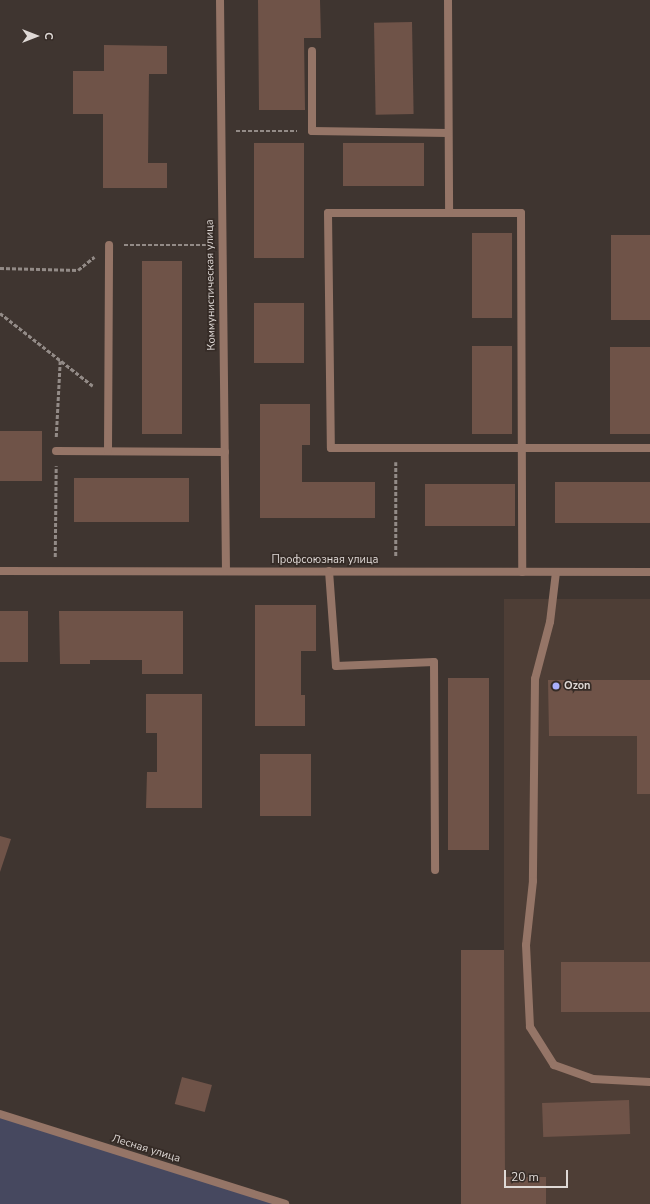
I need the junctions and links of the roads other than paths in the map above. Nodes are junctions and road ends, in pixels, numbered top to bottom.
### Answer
1 (220, 0) edge
2 (448, 0) edge
3 (312, 51) dead end
4 (448, 133) junction
5 (449, 213) junction
6 (109, 245) road end
7 (522, 448) junction
8 (650, 448) edge
9 (56, 451) dead end
10 (108, 451) junction
11 (224, 452) junction
12 (226, 570) junction
13 (0, 571) edge
14 (329, 571) junction
15 (522, 572) junction
16 (556, 572) junction
17 (650, 572) edge
18 (435, 870) dead end
19 (650, 1082) edge
20 (0, 1114) edge
21 (285, 1204) edge

1 - 11 street, Коммунистическая улица
2 - 4 street
3 - 4 street
4 - 5 street
5 - 7 street
5 - 7 street
6 - 10 street
7 - 8 street
7 - 15 street
9 - 10 street
10 - 11 street
11 - 12 street, Коммунистическая улица
12 - 13 street, Профсоюзная улица
12 - 14 street, Профсоюзная улица
14 - 15 street, Профсоюзная улица
14 - 18 street
15 - 16 street, Профсоюзная улица
16 - 17 street, Профсоюзная улица
16 - 19 street
20 - 21 street, Лесная улица

